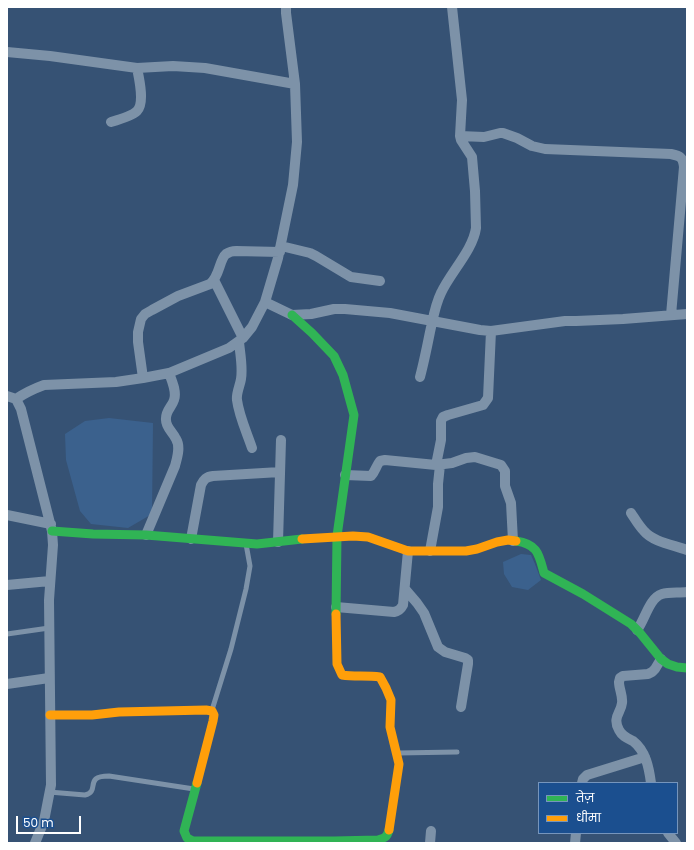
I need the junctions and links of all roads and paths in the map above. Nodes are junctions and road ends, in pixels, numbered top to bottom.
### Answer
1 (286, 7) edge
2 (452, 7) edge
3 (7, 52) edge
4 (137, 68) junction
5 (295, 84) junction
6 (111, 122) dead end
7 (460, 136) junction
8 (280, 249) junction
9 (214, 280) junction
10 (380, 281) dead end
11 (265, 302) junction
12 (687, 314) edge
13 (292, 315) junction
14 (671, 315) junction
15 (433, 320) junction
16 (491, 331) junction
17 (241, 340) junction
18 (169, 373) junction
19 (420, 377) dead end
20 (143, 378) junction
21 (11, 398) edge
22 (281, 440) dead end
23 (252, 448) dead end
24 (438, 465) junction
25 (280, 472) junction
26 (345, 475) junction
27 (631, 513) dead end
28 (7, 515) edge
29 (51, 527) junction
30 (146, 535) junction
31 (337, 536) junction
32 (191, 539) junction
33 (513, 541) junction
34 (278, 542) junction
35 (246, 543) junction
36 (430, 550) junction
37 (687, 550) edge
38 (408, 551) junction
39 (50, 581) junction
40 (7, 585) edge
41 (405, 589) junction
42 (687, 592) edge
43 (336, 606) junction
44 (641, 624) junction
45 (49, 628) junction
46 (7, 634) edge
47 (661, 658) junction
48 (687, 668) edge
49 (49, 678) junction
50 (7, 684) edge
51 (461, 707) dead end
52 (212, 711) junction
53 (50, 715) junction
54 (457, 752) dead end
55 (397, 753) junction
56 (645, 757) junction
57 (582, 782) edge
58 (651, 782) edge
59 (195, 790) junction
60 (49, 792) junction
61 (431, 831) dead end
62 (669, 834) edge
63 (334, 842) edge
64 (35, 843) edge
65 (430, 843) edge
66 (676, 843) edge

1 - 5 street
2 - 7 street
3 - 4 street
4 - 5 street
4 - 6 street
5 - 8 street
7 - 14 street
7 - 15 street
8 - 9 street
8 - 10 street
8 - 11 street
9 - 17 street
9 - 20 street
11 - 13 street
11 - 17 street
12 - 14 street
13 - 15 street
13 - 26 street
14 - 16 street
15 - 16 street
15 - 19 street
16 - 24 street
17 - 18 street
17 - 23 street
18 - 20 street
18 - 30 street
20 - 21 street
21 - 29 street
22 - 25 street
24 - 26 street
24 - 33 street
24 - 36 street
25 - 32 street
25 - 34 street
26 - 31 street
27 - 37 street
28 - 29 street
29 - 30 street
29 - 39 street
30 - 32 street
31 - 34 street
31 - 38 street
31 - 43 street
32 - 35 street
33 - 36 street
33 - 44 street
34 - 35 street
35 - 52 lane
36 - 38 street
38 - 41 street
39 - 40 street
39 - 45 street
41 - 43 street
41 - 51 street
42 - 44 street
43 - 55 street
44 - 47 street
45 - 46 lane
45 - 49 street
47 - 48 street
47 - 56 street
49 - 50 street
49 - 53 street
52 - 53 street
52 - 59 street
53 - 60 street
54 - 55 lane
55 - 63 street
56 - 57 street
56 - 58 street
59 - 60 lane
59 - 63 street
60 - 64 street
61 - 65 street
62 - 66 street

